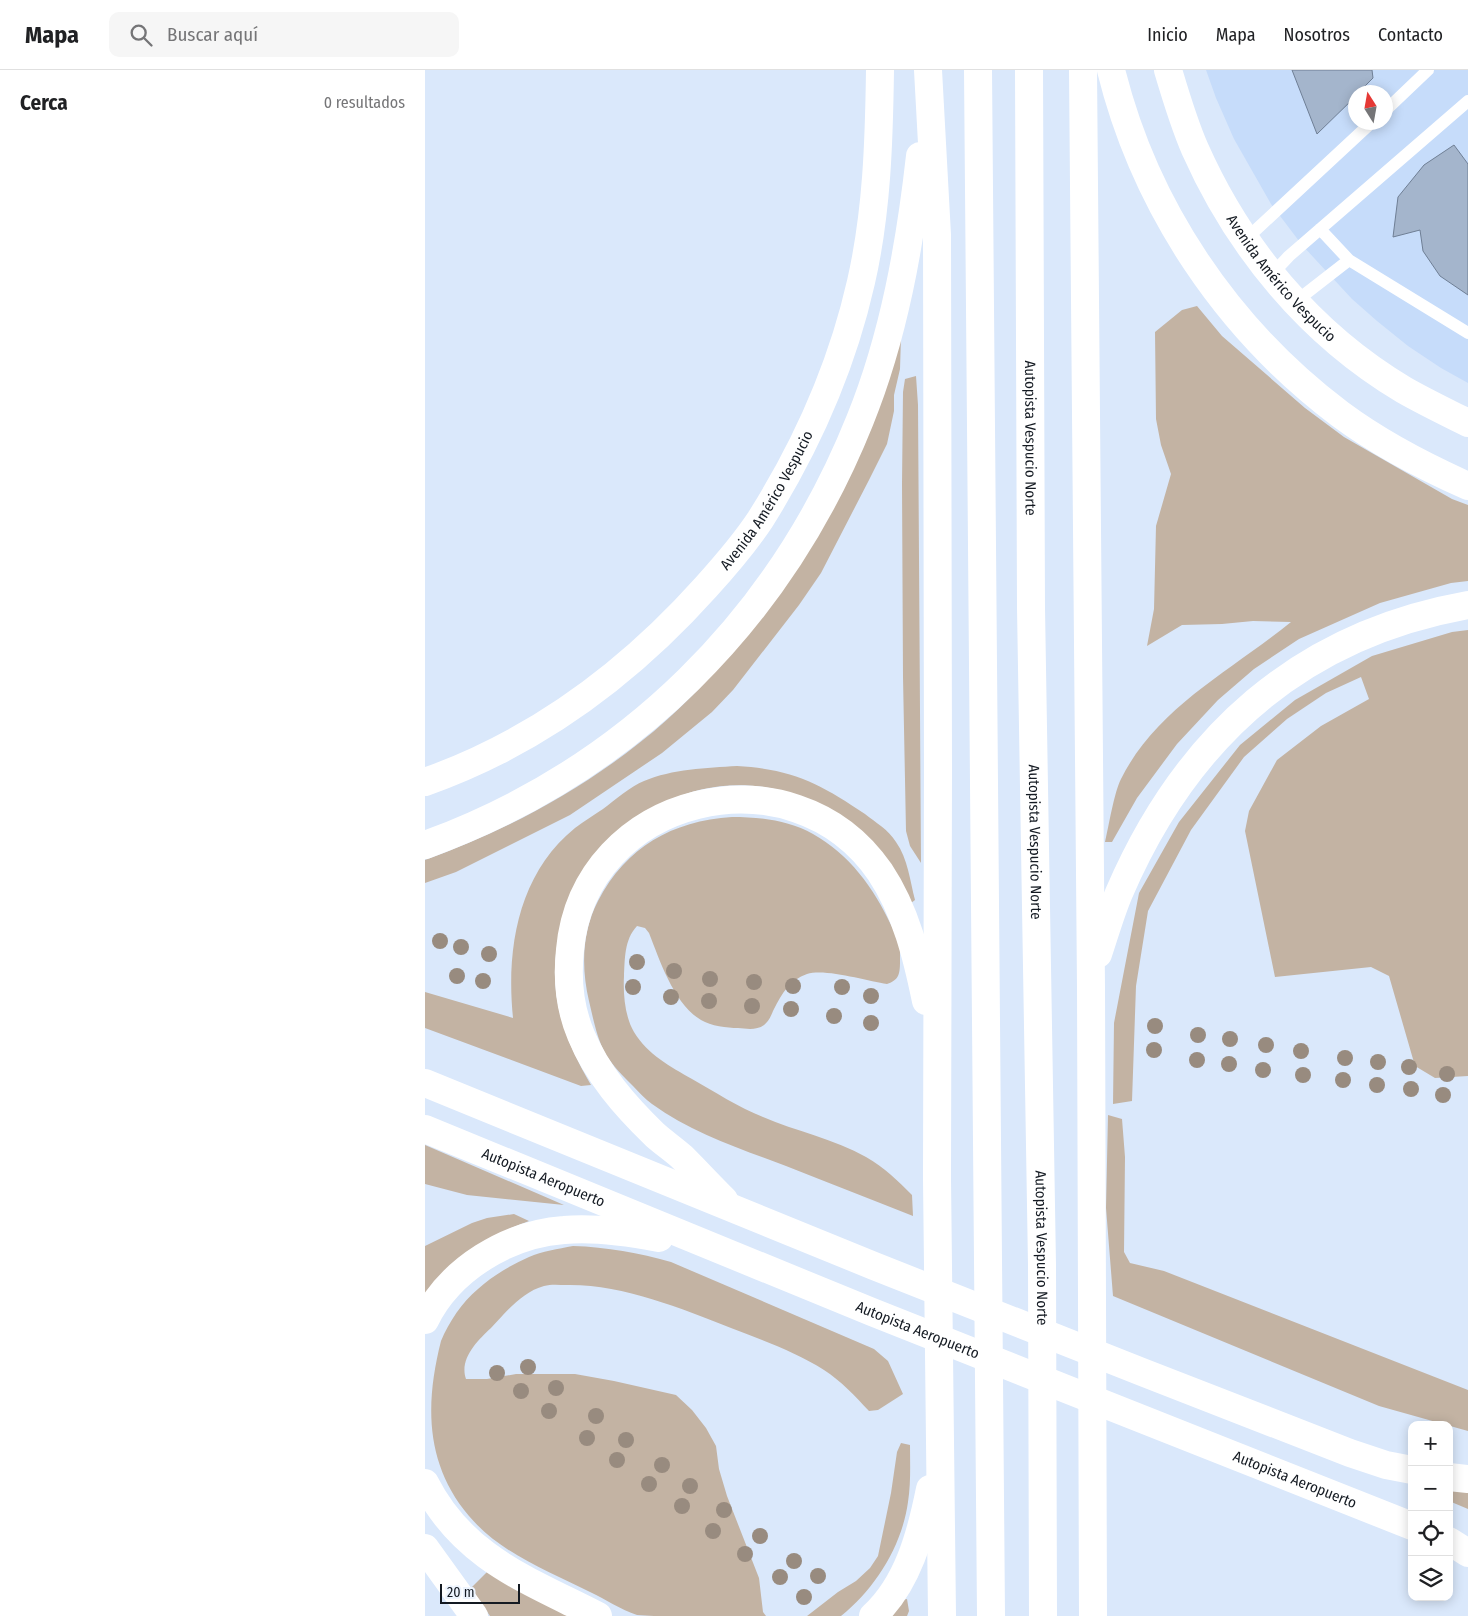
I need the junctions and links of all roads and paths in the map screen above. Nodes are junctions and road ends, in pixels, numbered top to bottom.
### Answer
1 (880, 70) edge
2 (927, 70) edge
3 (978, 70) edge
4 (1029, 70) edge
5 (1083, 70) edge
6 (1111, 70) edge
7 (1168, 70) edge
8 (1428, 70) edge
9 (1468, 101) edge
10 (1393, 103) edge
11 (1363, 130) edge
12 (1321, 229) junction
13 (1245, 240) junction
14 (1349, 260) junction
15 (1271, 275) junction
16 (1295, 302) junction
17 (1468, 333) edge
18 (1468, 423) edge
19 (1468, 486) edge
20 (1468, 605) edge
21 (425, 782) edge
22 (425, 845) edge
23 (1091, 987) junction
24 (937, 1052) junction
25 (425, 1083) edge
26 (425, 1129) edge
27 (733, 1209) junction
28 (734, 1256) junction
29 (425, 1320) edge
30 (941, 1431) junction
31 (1408, 1469) edge
32 (1453, 1477) edge
33 (1468, 1479) edge
34 (425, 1483) edge
35 (1408, 1524) edge
36 (1453, 1542) edge
37 (1453, 1544) edge
38 (425, 1548) edge
39 (1468, 1548) edge
40 (1468, 1554) edge
41 (474, 1616) edge
42 (598, 1616) edge
43 (873, 1616) edge
44 (942, 1616) edge
45 (991, 1616) edge
46 (1043, 1616) edge
47 (1093, 1616) edge

1 - 21 main road, Avenida Américo Vespucio
2 - 22 main road
2 - 24 main road
3 - 45 main road
4 - 46 main road, Autopista Vespucio Norte
5 - 23 main road
6 - 19 main road
7 - 13 main road, Avenida Américo Vespucio
8 - 10 lane
9 - 12 lane
11 - 13 lane
12 - 14 lane
12 - 15 lane
13 - 15 main road, Avenida Américo Vespucio
14 - 16 lane
14 - 17 lane
15 - 16 main road, Avenida Américo Vespucio
16 - 18 main road, Avenida Américo Vespucio
20 - 23 main road
23 - 47 main road
24 - 27 main road
24 - 30 main road
25 - 27 main road
26 - 28 main road, Autopista Aeropuerto
27 - 31 main road
28 - 29 main road
28 - 35 main road, Autopista Aeropuerto
30 - 43 main road
30 - 44 main road
32 - 33 main road
34 - 42 main road
36 - 39 main road
37 - 40 main road
38 - 41 main road

